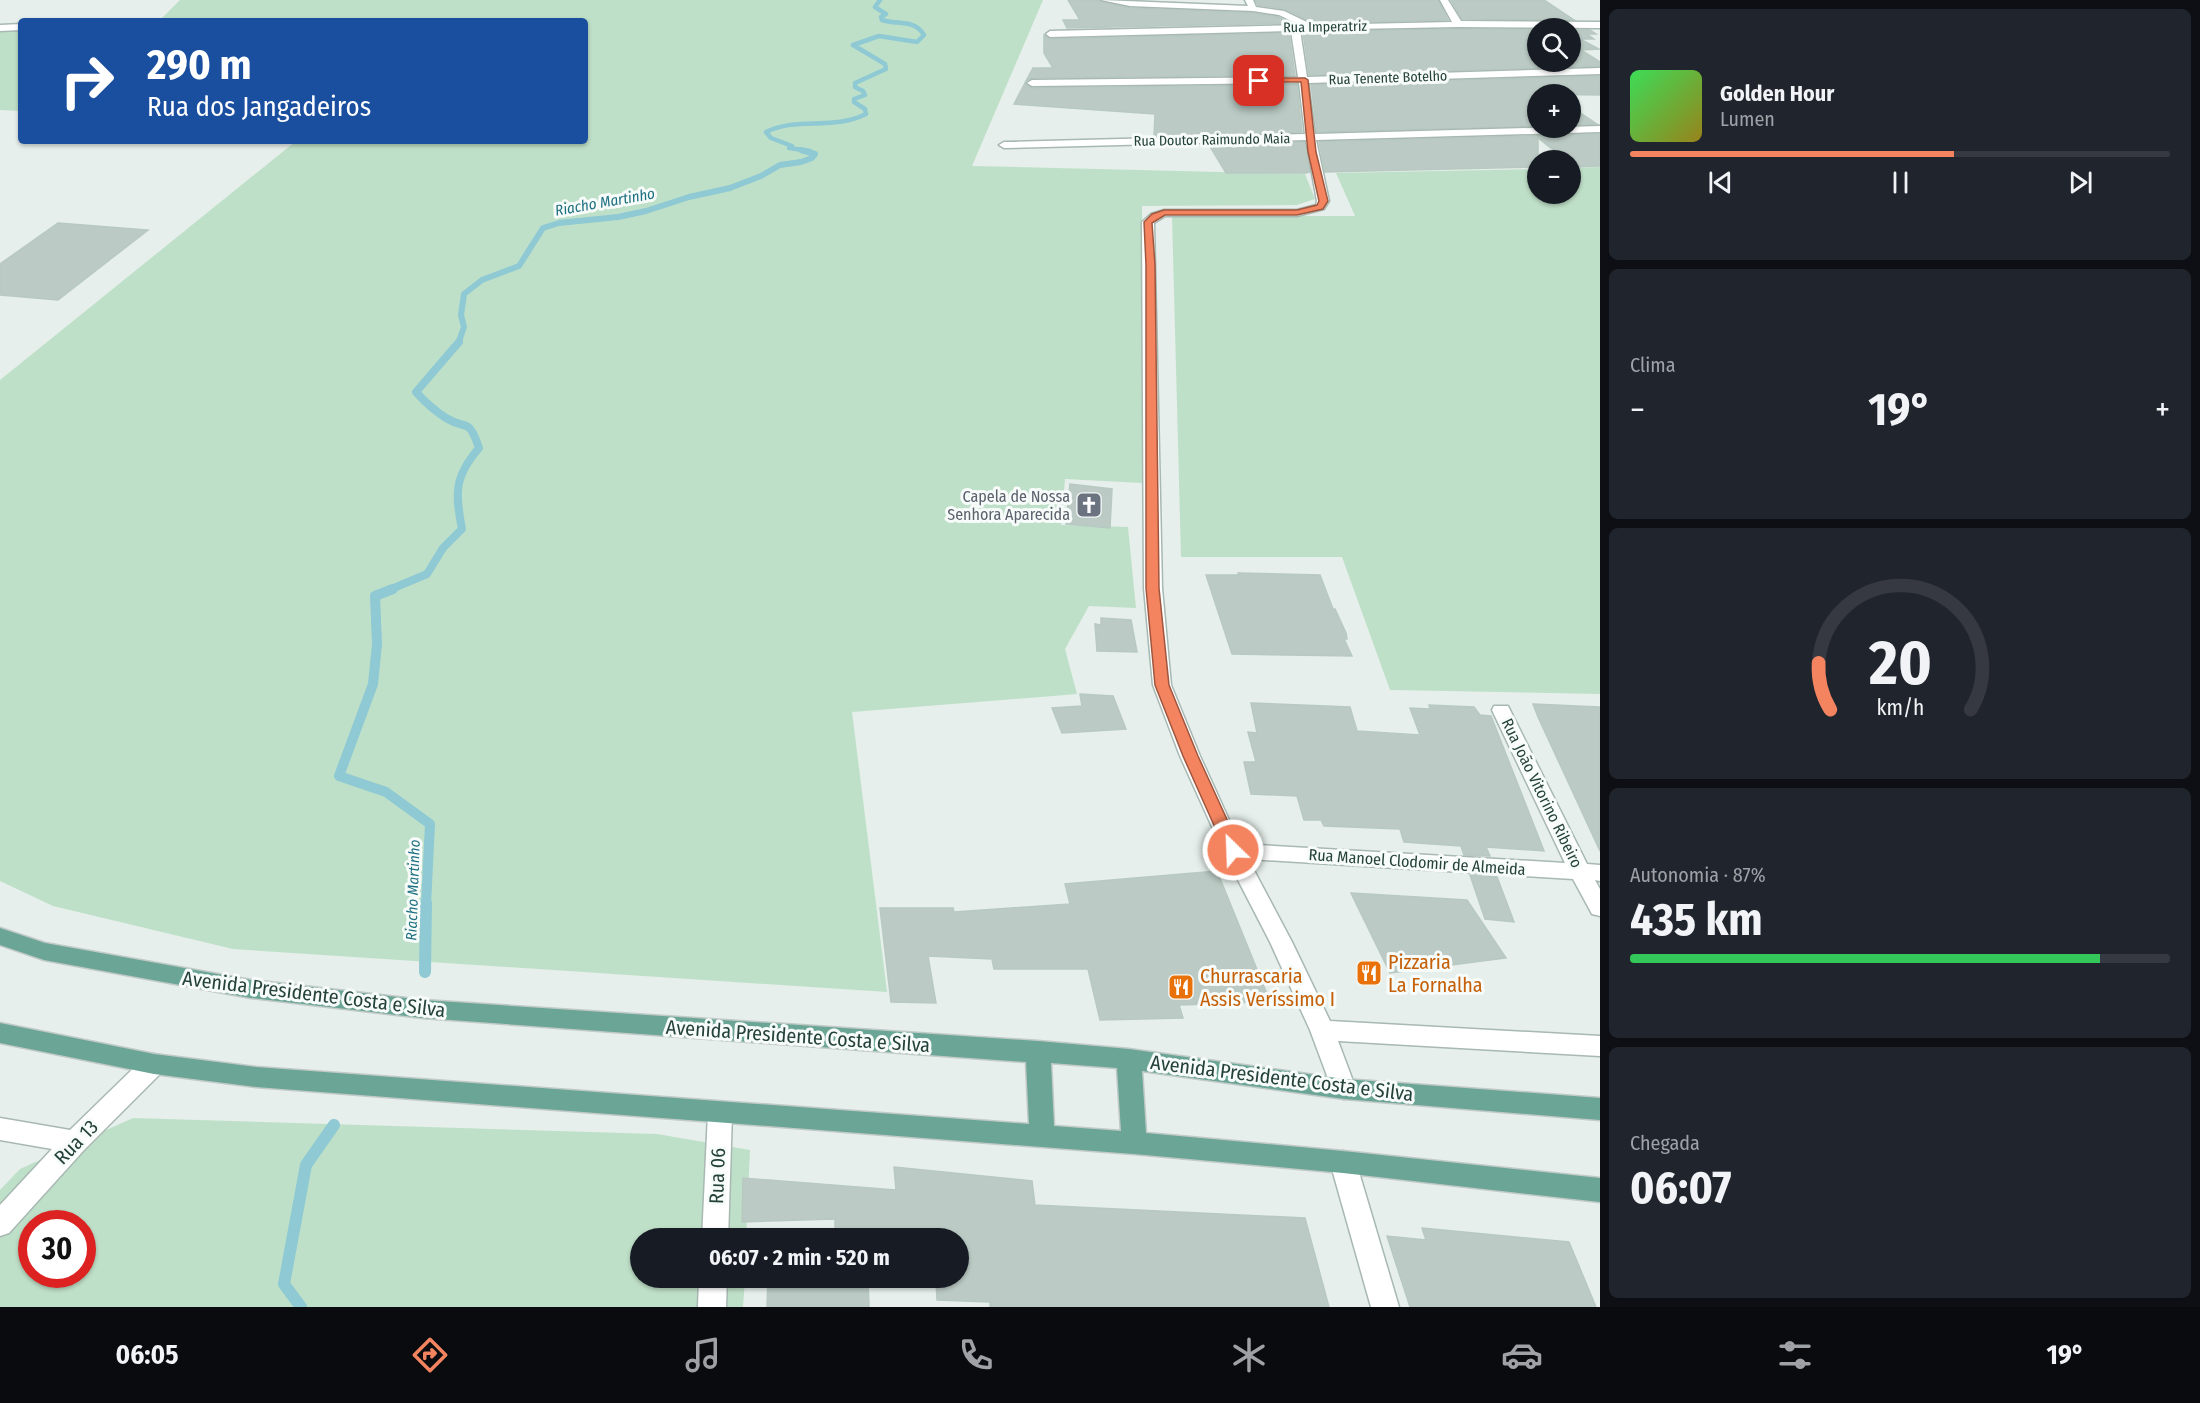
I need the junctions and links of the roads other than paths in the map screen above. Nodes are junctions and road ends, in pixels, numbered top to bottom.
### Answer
1 (1105, 0) edge
2 (1444, 0) edge
3 (1251, 4) edge
4 (1458, 24) junction
5 (1600, 25) edge
6 (18, 27) edge
7 (0, 28) edge
8 (1295, 28) junction
9 (1312, 28) junction
10 (1050, 34) dead end
11 (1600, 71) edge
12 (1305, 80) junction
13 (1032, 83) dead end
14 (1600, 129) edge
15 (1310, 138) junction
16 (1004, 145) dead end
17 (1501, 710) dead end
18 (1233, 850) junction
19 (1590, 872) edge
20 (1600, 908) edge
21 (0, 936) edge
22 (1322, 1030) junction
23 (0, 1033) edge
24 (1600, 1046) edge
25 (1038, 1051) junction
26 (1129, 1059) junction
27 (154, 1064) junction
28 (1344, 1089) junction
29 (1600, 1109) edge
30 (720, 1113) junction
31 (0, 1129) edge
32 (1042, 1137) junction
33 (75, 1142) junction
34 (1134, 1143) junction
35 (1343, 1162) junction
36 (1600, 1190) edge
37 (0, 1224) edge
38 (715, 1228) edge
39 (713, 1288) edge
40 (712, 1307) edge
41 (1385, 1307) edge

1 - 3 street
2 - 4 street
3 - 9 street
4 - 5 street, Rua Imperatriz
4 - 9 street, Rua Imperatriz
6 - 7 street
8 - 9 street, Rua Imperatriz
8 - 10 street, Rua Imperatriz
8 - 12 street
11 - 12 street, Rua Tenente Botelho
12 - 13 street, Rua Tenente Botelho
12 - 15 street
14 - 15 street, Rua Doutor Raimundo Maia
15 - 16 street, Rua Doutor Raimundo Maia
15 - 18 street
17 - 19 street, Rua João Vitorino Ribeiro
18 - 19 street, Rua Manoel Clodomir de Almeida
18 - 22 street
19 - 20 street, Rua João Vitorino Ribeiro
21 - 25 main road, Avenida Presidente Costa e Silva
22 - 24 street
22 - 28 street
23 - 27 main road
25 - 26 main road, Avenida Presidente Costa e Silva
25 - 32 main road
26 - 28 main road, Avenida Presidente Costa e Silva
26 - 34 main road
27 - 30 main road
27 - 33 street, Rua 13
28 - 29 main road, Avenida Presidente Costa e Silva
30 - 32 main road
30 - 38 street, Rua 06
31 - 33 street
32 - 34 main road
33 - 37 street, Rua 13
34 - 35 main road
35 - 36 main road
35 - 41 street
39 - 40 street

